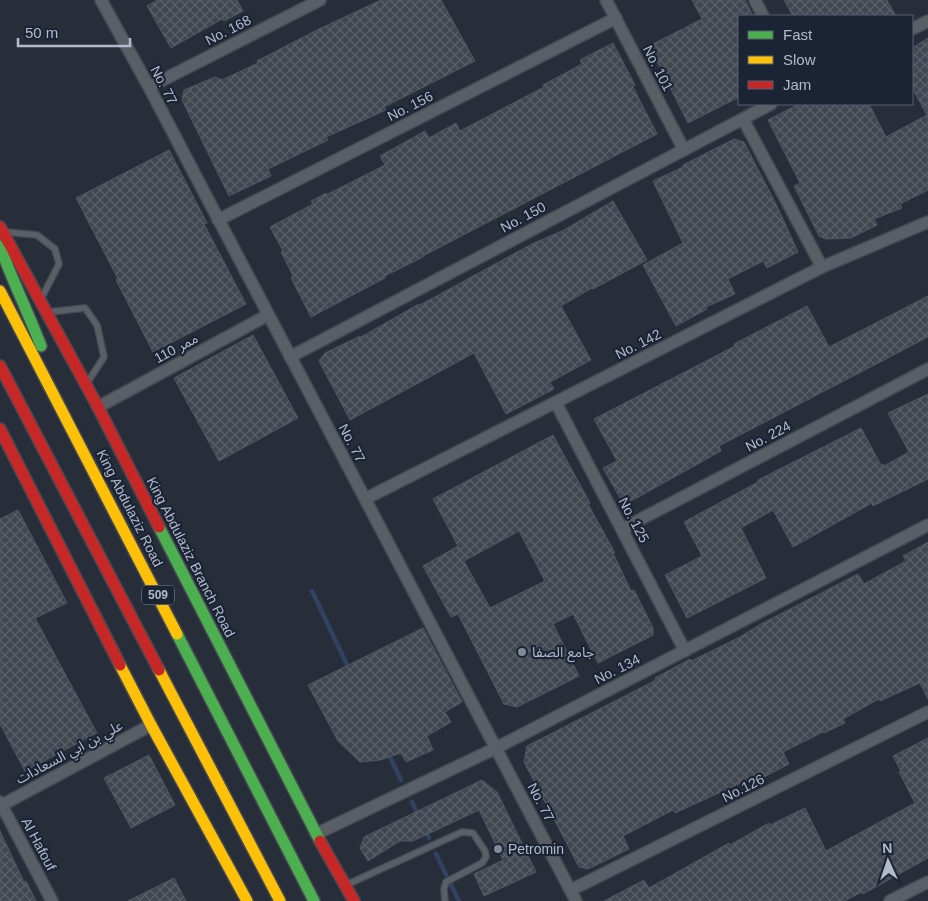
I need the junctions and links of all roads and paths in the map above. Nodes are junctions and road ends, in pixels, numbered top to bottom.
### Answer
1 (101, 0) edge
2 (320, 0) edge
3 (606, 0) edge
4 (755, 0) edge
5 (762, 15) edge
6 (616, 18) junction
7 (928, 21) edge
8 (913, 28) edge
9 (149, 87) junction
10 (769, 105) edge
11 (743, 119) junction
12 (684, 150) junction
13 (218, 220) junction
14 (928, 222) edge
15 (1, 229) edge
16 (0, 246) edge
17 (822, 267) junction
18 (0, 291) edge
19 (40, 300) junction
20 (46, 312) junction
21 (268, 315) junction
22 (290, 357) junction
23 (0, 366) edge
24 (928, 369) edge
25 (42, 370) junction
26 (86, 384) junction
27 (0, 392) edge
28 (556, 403) junction
29 (98, 407) junction
30 (0, 429) edge
31 (50, 461) junction
32 (365, 499) junction
33 (928, 525) edge
34 (622, 530) junction
35 (685, 651) junction
36 (928, 712) edge
37 (151, 725) junction
38 (496, 748) junction
39 (1, 803) edge
40 (316, 834) junction
41 (928, 882) edge
42 (346, 885) junction
43 (571, 890) junction
44 (52, 901) edge
45 (247, 901) edge
46 (280, 901) edge
47 (314, 901) edge
48 (354, 901) edge
49 (446, 901) edge
50 (576, 901) edge
51 (890, 901) edge

1 - 9 street, No. 77
2 - 9 street, No. 168
3 - 6 street, No. 101
4 - 5 street
6 - 12 street, No. 101
6 - 13 street, No. 156
7 - 8 street
9 - 13 street, No. 77
10 - 11 street, No. 150
11 - 12 street, No. 150
11 - 17 street
12 - 22 street, No. 150
13 - 21 street, No. 77
14 - 17 street, No. 142
15 - 19 main road, King Abdulaziz Branch Road
15 - 19 lane
16 - 25 main road
17 - 28 street, No. 142
18 - 25 main road, King Abdulaziz Road / 509
19 - 20 main road, King Abdulaziz Branch Road
20 - 26 main road, King Abdulaziz Branch Road
20 - 26 lane
21 - 22 street, No. 77
21 - 29 street, 110 ممر
22 - 32 street, No. 77
23 - 31 main road, 509
24 - 34 street, No. 224
25 - 47 main road, King Abdulaziz Road / 509
26 - 29 main road, King Abdulaziz Branch Road
27 - 31 main road
28 - 32 street, No. 142
28 - 34 street, No. 125
29 - 40 main road, King Abdulaziz Branch Road
30 - 37 main road
31 - 46 main road, 509
32 - 38 street, No. 77
33 - 35 street, No. 134
34 - 35 street, No. 125
35 - 38 street, No. 134
36 - 43 street, No.126
37 - 39 street, علي بن ابي السعادات
37 - 45 main road
38 - 40 street, No. 134
38 - 43 street, No. 77
39 - 44 street, Al Hafouf
40 - 42 main road, King Abdulaziz Branch Road
41 - 51 street
42 - 48 main road, King Abdulaziz Branch Road
42 - 49 lane
43 - 50 street, No. 77

